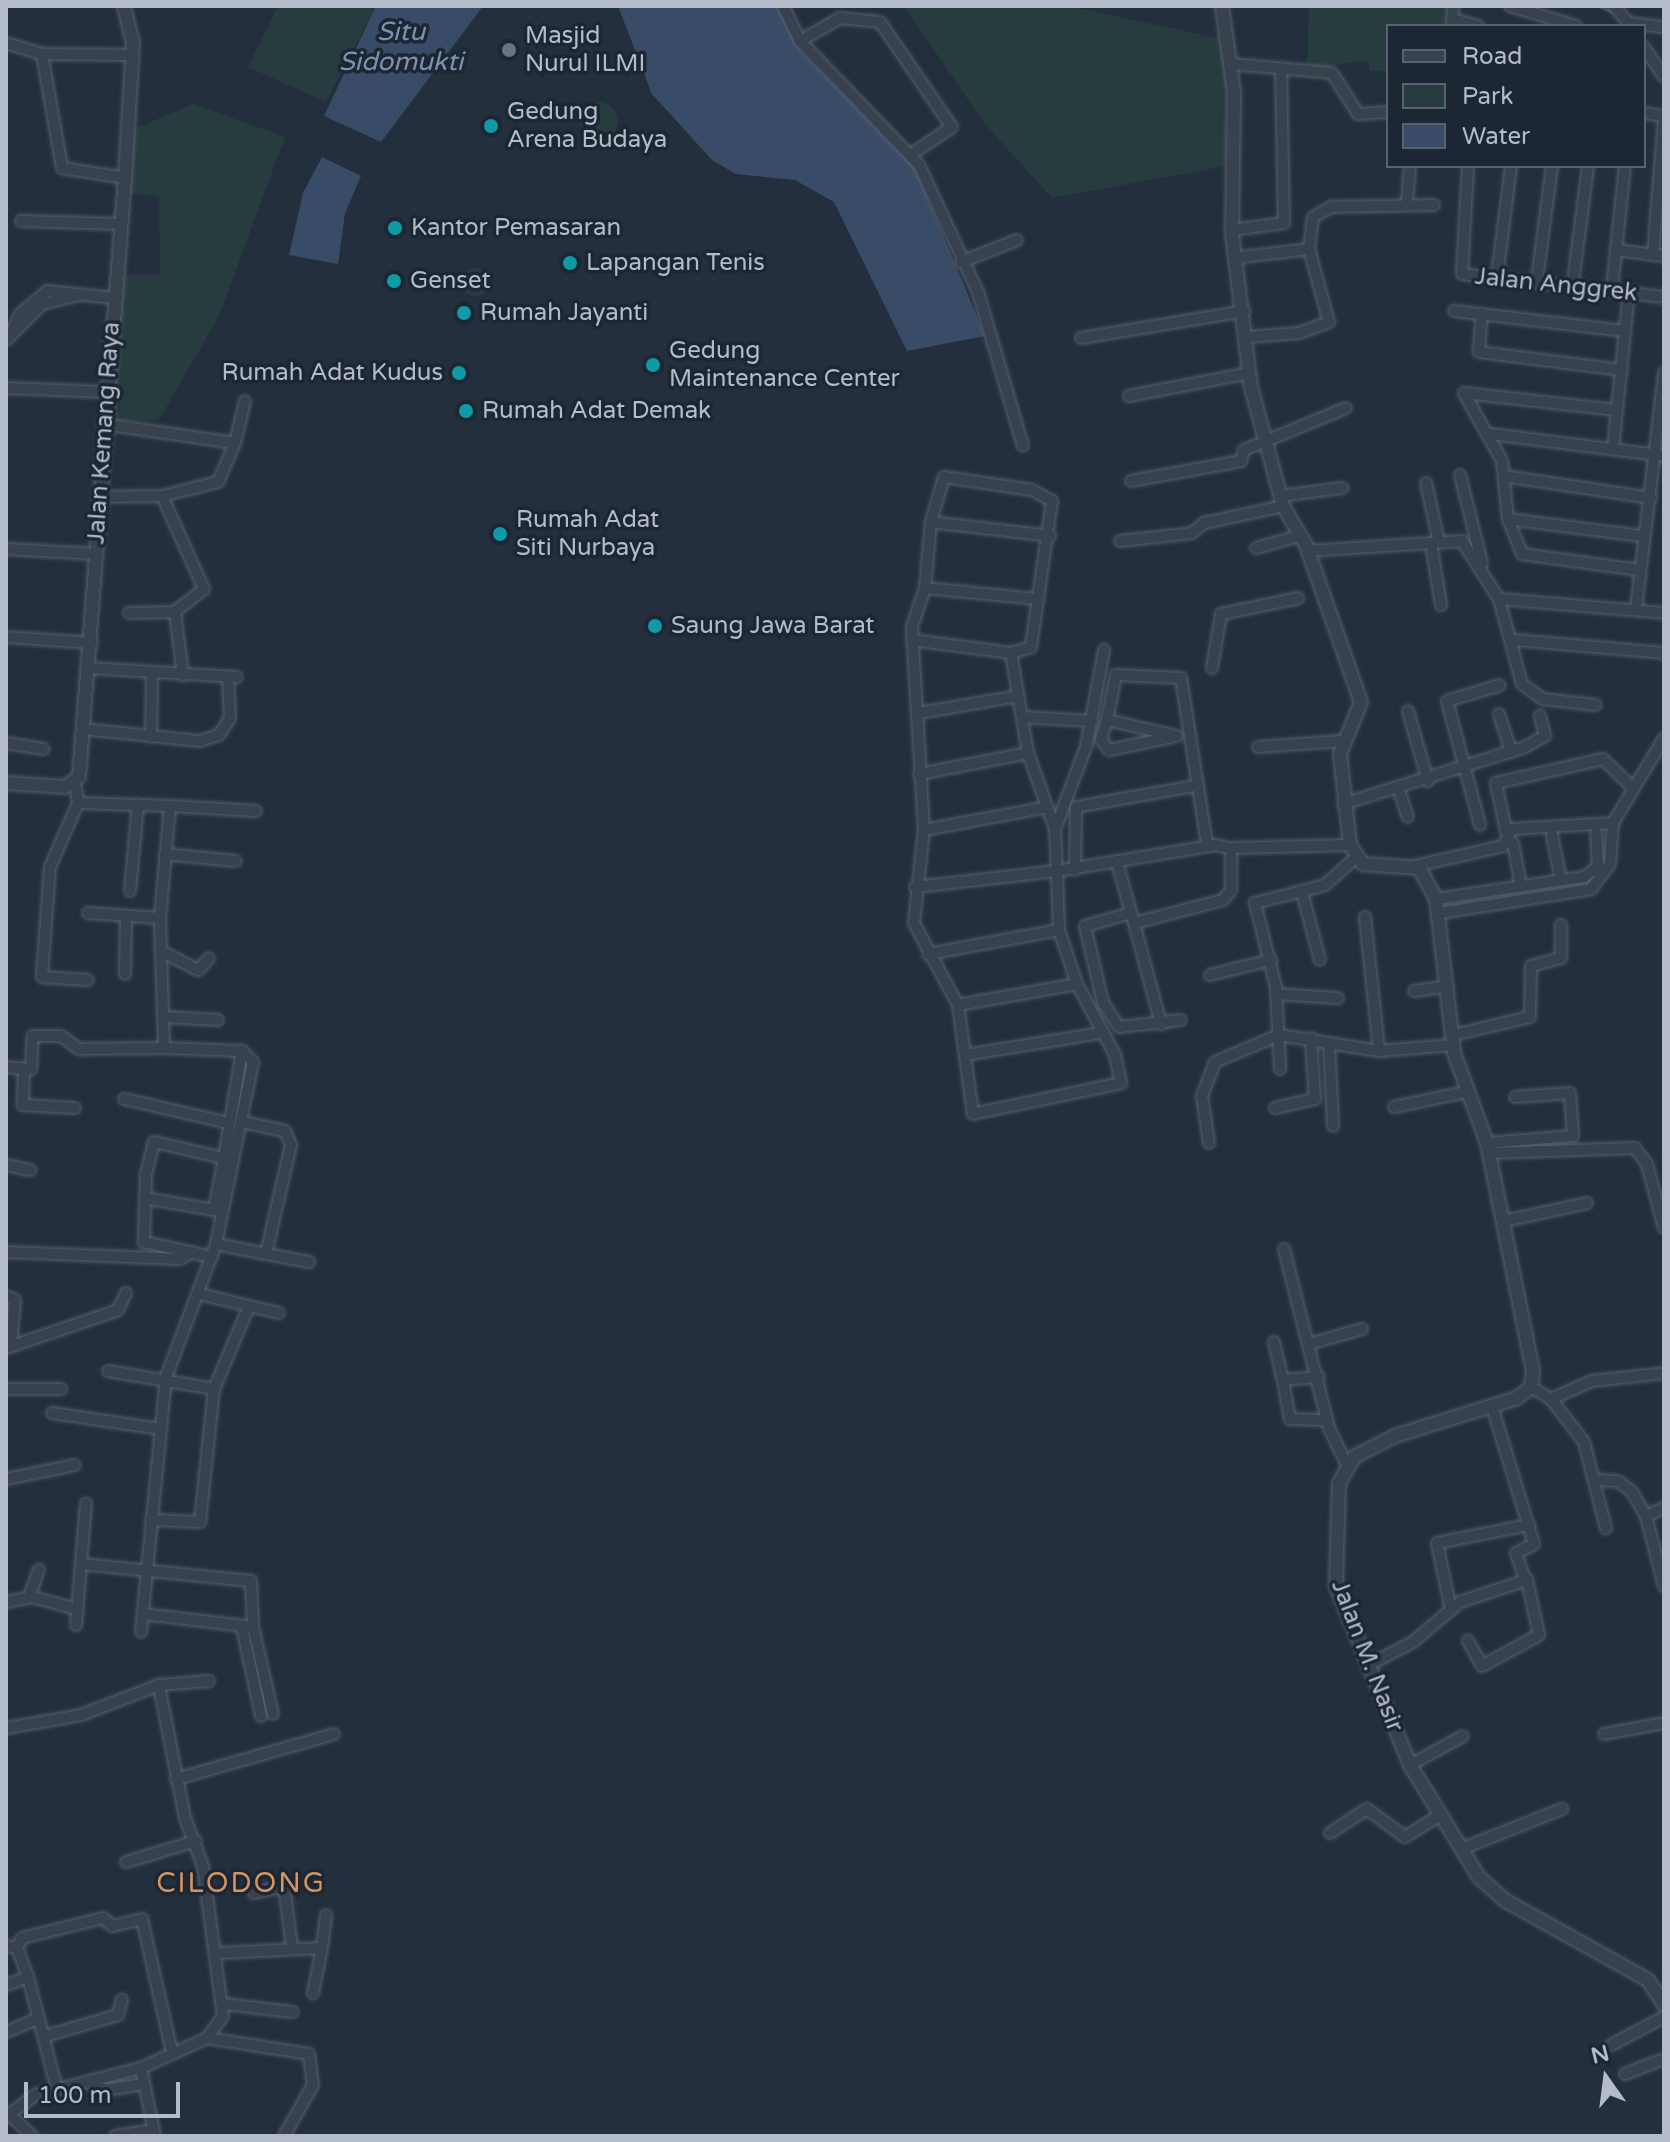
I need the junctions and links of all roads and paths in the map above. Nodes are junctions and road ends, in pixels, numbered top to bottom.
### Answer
1 (783, 6) edge
2 (1222, 6) edge
3 (1453, 6) edge
4 (1510, 6) edge
5 (1614, 6) edge
6 (125, 10) edge
7 (1452, 22) edge
8 (1569, 24) edge
9 (1630, 24) edge
10 (800, 41) junction
11 (6, 43) edge
12 (1646, 50) edge
13 (42, 54) junction
14 (132, 55) junction
15 (1232, 64) junction
16 (1281, 70) junction
17 (1662, 77) edge
18 (1386, 112) edge
19 (1647, 114) edge
20 (1664, 117) edge
21 (913, 153) junction
22 (1410, 168) edge
23 (1468, 168) edge
24 (1511, 168) edge
25 (1552, 168) edge
26 (1588, 168) edge
27 (1625, 168) edge
28 (125, 178) junction
29 (1407, 201) junction
30 (1434, 205) dead end
31 (21, 221) dead end
32 (121, 224) junction
33 (1232, 230) junction
34 (1017, 240) dead end
35 (1309, 249) junction
36 (1616, 250) junction
37 (1658, 256) edge
38 (1234, 258) junction
39 (961, 262) junction
40 (1497, 276) junction
41 (1537, 280) junction
42 (1573, 283) junction
43 (1612, 289) junction
44 (1629, 292) junction
45 (1664, 297) edge
46 (114, 298) junction
47 (1245, 311) junction
48 (1454, 311) dead end
49 (1482, 314) junction
50 (1625, 331) junction
51 (1247, 337) junction
52 (1081, 338) dead end
53 (8, 339) edge
54 (1622, 370) junction
55 (1250, 373) junction
56 (1664, 373) edge
57 (6, 388) edge
58 (106, 392) junction
59 (1129, 396) dead end
60 (245, 401) dead end
61 (1346, 408) dead end
62 (1616, 410) junction
63 (103, 424) junction
64 (1491, 434) junction
65 (1266, 440) junction
66 (235, 443) junction
67 (1023, 446) dead end
68 (1613, 449) junction
69 (1660, 456) edge
70 (1460, 475) dead end
71 (1504, 476) junction
72 (1131, 481) dead end
73 (1426, 483) dead end
74 (1342, 488) dead end
75 (162, 496) junction
76 (98, 497) junction
77 (1651, 498) junction
78 (1282, 501) junction
79 (1508, 519) junction
80 (931, 522) junction
81 (1050, 536) junction
82 (1299, 536) junction
83 (1642, 536) junction
84 (1120, 541) dead end
85 (1435, 543) junction
86 (1256, 548) dead end
87 (6, 549) edge
88 (1307, 551) junction
89 (96, 554) junction
90 (1479, 561) junction
91 (1639, 570) junction
92 (925, 588) junction
93 (1298, 598) dead end
94 (1038, 599) junction
95 (1499, 599) junction
96 (1441, 605) dead end
97 (1636, 609) junction
98 (175, 612) junction
99 (129, 613) dead end
100 (1664, 613) edge
101 (6, 637) edge
102 (912, 640) junction
103 (1515, 640) junction
104 (92, 643) junction
105 (1104, 650) dead end
106 (1011, 653) junction
107 (1664, 653) edge
108 (89, 668) junction
109 (1212, 668) dead end
110 (152, 675) junction
111 (183, 675) junction
112 (1500, 685) dead end
113 (1018, 696) junction
114 (1596, 705) dead end
115 (1408, 711) dead end
116 (919, 713) junction
117 (1499, 714) dead end
118 (1540, 716) dead end
119 (1022, 717) junction
120 (1107, 720) junction
121 (1092, 721) junction
122 (83, 729) junction
123 (1182, 735) junction
124 (151, 737) junction
125 (1664, 738) edge
126 (1342, 741) junction
127 (6, 743) edge
128 (1258, 747) dead end
129 (44, 749) dead end
130 (1511, 752) junction
131 (1028, 753) junction
132 (1464, 769) junction
133 (919, 774) junction
134 (1428, 781) junction
135 (6, 783) edge
136 (75, 783) junction
137 (1194, 786) junction
138 (1632, 788) junction
139 (1399, 790) junction
140 (78, 803) junction
141 (138, 804) junction
142 (1343, 804) junction
143 (170, 806) junction
144 (1043, 808) junction
145 (256, 811) dead end
146 (1408, 817) dead end
147 (1613, 823) junction
148 (1480, 825) dead end
149 (1055, 829) junction
150 (924, 830) junction
151 (1506, 831) junction
152 (1596, 833) dead end
153 (1552, 835) dead end
154 (1513, 843) dead end
155 (1207, 844) junction
156 (1350, 845) junction
157 (1231, 848) junction
158 (165, 854) junction
159 (1355, 858) junction
160 (236, 861) dead end
161 (1117, 862) junction
162 (1415, 866) junction
163 (1075, 870) junction
164 (1057, 871) junction
165 (1561, 880) junction
166 (1521, 886) junction
167 (915, 887) junction
168 (130, 891) dead end
169 (1302, 892) junction
170 (1436, 899) junction
171 (88, 913) dead end
172 (1440, 913) junction
173 (1365, 917) dead end
174 (160, 918) junction
175 (1133, 918) junction
176 (126, 919) junction
177 (1561, 925) dead end
178 (1059, 930) junction
179 (161, 951) junction
180 (928, 954) junction
181 (209, 958) dead end
182 (1271, 960) junction
183 (1320, 960) dead end
184 (125, 974) dead end
185 (1210, 975) dead end
186 (88, 980) dead end
187 (1077, 984) junction
188 (1448, 986) junction
189 (1414, 991) dead end
190 (1276, 994) junction
191 (1338, 998) dead end
192 (958, 1005) junction
193 (164, 1017) junction
194 (218, 1020) dead end
195 (1181, 1020) dead end
196 (1161, 1024) junction
197 (1101, 1033) junction
198 (1279, 1035) junction
199 (1311, 1038) junction
200 (1453, 1040) junction
201 (1329, 1043) junction
202 (164, 1048) junction
203 (242, 1051) junction
204 (1379, 1051) junction
205 (965, 1055) junction
206 (6, 1067) edge
207 (24, 1069) junction
208 (1280, 1069) dead end
209 (1466, 1092) junction
210 (1515, 1097) dead end
211 (124, 1099) dead end
212 (1394, 1107) dead end
213 (75, 1108) dead end
214 (1275, 1108) dead end
215 (242, 1122) junction
216 (229, 1123) junction
217 (1333, 1126) dead end
218 (1209, 1143) dead end
219 (1488, 1148) junction
220 (224, 1158) junction
221 (6, 1165) edge
222 (30, 1170) dead end
223 (145, 1198) junction
224 (1587, 1203) dead end
225 (1504, 1221) junction
226 (1664, 1228) edge
227 (216, 1244) junction
228 (1284, 1249) dead end
229 (6, 1252) edge
230 (191, 1252) junction
231 (266, 1254) junction
232 (212, 1257) junction
233 (309, 1262) dead end
234 (126, 1293) dead end
235 (199, 1294) junction
236 (6, 1296) edge
237 (249, 1306) junction
238 (279, 1313) dead end
239 (1362, 1329) dead end
240 (1274, 1342) dead end
241 (1312, 1343) junction
242 (8, 1347) edge
243 (108, 1371) dead end
244 (1664, 1373) edge
245 (166, 1377) junction
246 (1319, 1377) junction
247 (1283, 1380) junction
248 (1531, 1387) junction
249 (6, 1389) edge
250 (61, 1389) dead end
251 (214, 1389) junction
252 (1551, 1399) junction
253 (1492, 1406) junction
254 (52, 1413) dead end
255 (1327, 1420) junction
256 (160, 1429) junction
257 (75, 1465) dead end
258 (1347, 1465) junction
259 (6, 1479) edge
260 (1596, 1480) junction
261 (86, 1503) dead end
262 (1664, 1508) edge
263 (1646, 1516) junction
264 (151, 1520) junction
265 (1529, 1525) junction
266 (1606, 1528) dead end
267 (81, 1564) junction
268 (146, 1567) junction
269 (39, 1570) dead end
270 (1525, 1579) junction
271 (1664, 1586) edge
272 (29, 1597) junction
273 (6, 1602) edge
274 (77, 1609) junction
275 (1451, 1610) junction
276 (143, 1614) junction
277 (76, 1625) dead end
278 (247, 1627) junction
279 (141, 1632) dead end
280 (1468, 1641) dead end
281 (1367, 1666) junction
282 (209, 1681) dead end
283 (159, 1685) junction
284 (273, 1714) dead end
285 (261, 1716) dead end
286 (1664, 1723) edge
287 (6, 1728) edge
288 (334, 1734) dead end
289 (1604, 1734) dead end
290 (1463, 1736) dead end
291 (1410, 1765) junction
292 (176, 1779) junction
293 (1562, 1809) dead end
294 (1440, 1815) junction
295 (1330, 1833) dead end
296 (196, 1841) junction
297 (1461, 1849) junction
298 (126, 1862) dead end
299 (254, 1893) dead end
300 (326, 1915) dead end
301 (292, 1947) junction
302 (322, 1948) junction
303 (220, 1953) junction
304 (28, 1977) junction
305 (6, 1985) edge
306 (313, 1993) dead end
307 (122, 1999) dead end
308 (224, 2004) junction
309 (1664, 2005) edge
310 (293, 2012) dead end
311 (1664, 2017) edge
312 (39, 2018) junction
313 (6, 2032) edge
314 (45, 2036) junction
315 (207, 2038) junction
316 (1611, 2045) dead end
317 (171, 2048) junction
318 (1664, 2059) edge
319 (141, 2068) junction
320 (1625, 2074) dead end
321 (89, 2083) junction
322 (144, 2084) junction
323 (57, 2090) junction
324 (8, 2116) edge
325 (154, 2133) edge
326 (32, 2136) edge
327 (115, 2136) edge
328 (284, 2136) edge

1 - 10 street
2 - 15 street
3 - 7 street
4 - 8 street
5 - 9 street
6 - 14 street, Jalan Kemang Raya
10 - 21 street
10 - 21 street
11 - 13 street
12 - 17 street
13 - 14 street
13 - 28 street
14 - 28 street, Jalan Kemang Raya
15 - 16 street
15 - 33 street
16 - 18 street
16 - 33 street
19 - 20 street
20 - 37 street
21 - 39 street
22 - 29 street
23 - 40 street, Jalan Anggrek
24 - 40 street
25 - 41 street
26 - 42 street
27 - 36 street
28 - 32 street, Jalan Kemang Raya
29 - 30 street
29 - 35 street
31 - 32 street
32 - 46 street, Jalan Kemang Raya
33 - 38 street
34 - 39 street
35 - 38 street
35 - 51 street
36 - 37 street
36 - 43 street
38 - 47 street
39 - 67 street
40 - 41 street, Jalan Anggrek
41 - 42 street, Jalan Anggrek
42 - 43 street, Jalan Anggrek
43 - 44 street, Jalan Anggrek
44 - 45 street, Jalan Anggrek
44 - 50 street
46 - 53 street
46 - 58 street, Jalan Kemang Raya
47 - 51 street
47 - 52 street
48 - 49 street
49 - 50 street
49 - 54 street
50 - 54 street
51 - 55 street
54 - 62 street
55 - 59 street
55 - 65 street
56 - 69 street
57 - 58 street
58 - 63 street, Jalan Kemang Raya
60 - 66 street
61 - 65 street
62 - 64 street
62 - 68 street
63 - 66 street
63 - 76 street, Jalan Kemang Raya
64 - 68 street
64 - 71 street
65 - 72 street
65 - 78 street
66 - 75 street
68 - 69 street
69 - 77 street
70 - 90 street
71 - 77 street
71 - 79 street
73 - 85 street
74 - 78 street
75 - 76 street
75 - 98 street
76 - 89 street, Jalan Kemang Raya
77 - 83 street
78 - 82 street
78 - 84 street
79 - 83 street
79 - 91 street
80 - 81 street
80 - 81 street
80 - 92 street
81 - 94 street
82 - 86 street
82 - 88 street
83 - 91 street
85 - 88 street
85 - 90 street
85 - 96 street
87 - 89 street
88 - 126 street
89 - 104 street, Jalan Kemang Raya
90 - 95 street
91 - 97 street
92 - 94 street
92 - 102 street
93 - 109 street
94 - 106 street
95 - 97 street
95 - 103 street
97 - 100 street
98 - 99 street
98 - 111 street
101 - 104 street
102 - 106 street
102 - 116 street
103 - 107 street
103 - 114 street
104 - 108 street, Jalan Kemang Raya
105 - 121 street
106 - 113 street
108 - 110 street
108 - 122 street, Jalan Kemang Raya
110 - 111 street
110 - 124 street
111 - 124 street
112 - 132 street
113 - 116 street
113 - 119 street
115 - 134 street
116 - 133 street
117 - 130 street
118 - 130 street
119 - 121 street
119 - 131 street
120 - 123 street
120 - 123 street
120 - 123 street
121 - 149 street
122 - 124 street
122 - 136 street, Jalan Kemang Raya
123 - 137 street
125 - 138 street
126 - 128 street
126 - 142 street
127 - 129 street
130 - 132 street
131 - 133 street
131 - 144 street
132 - 134 street
132 - 148 street
133 - 150 street
134 - 139 street
135 - 136 street
136 - 140 street
137 - 155 street
137 - 163 street
138 - 147 street
138 - 151 street
139 - 142 street
139 - 146 street
140 - 141 street
140 - 186 street
141 - 143 street
141 - 168 street
142 - 156 street
143 - 145 street
143 - 158 street
144 - 149 street
144 - 150 street
147 - 151 street
147 - 172 street
149 - 164 street
150 - 167 street
151 - 162 street
152 - 165 street
153 - 165 street
154 - 166 street
155 - 157 street
155 - 161 street
156 - 157 street
156 - 159 street
157 - 175 street
158 - 160 street
158 - 174 street
159 - 162 street
159 - 169 street
161 - 163 street
161 - 175 street
162 - 170 street
163 - 164 street
164 - 167 street
164 - 178 street
165 - 166 street
166 - 170 street
167 - 180 street
169 - 182 street
169 - 183 street
170 - 172 street
171 - 176 street
172 - 188 street
173 - 204 street
174 - 176 street
174 - 179 street
175 - 196 street
175 - 196 street
176 - 184 street
177 - 200 street
178 - 180 street
178 - 187 street
179 - 181 street
179 - 193 street
180 - 192 street
182 - 185 street
182 - 190 street
187 - 192 street
187 - 197 street
188 - 189 street
188 - 200 street
190 - 191 street
190 - 198 street
192 - 205 street
193 - 194 street
193 - 202 street
195 - 196 street
197 - 205 street
197 - 205 street
198 - 199 street
198 - 208 street
198 - 218 street
199 - 201 street
199 - 214 street
200 - 204 street
200 - 209 street
201 - 204 street
201 - 217 street
202 - 203 street
202 - 207 street
203 - 215 street
203 - 216 street
206 - 207 street
207 - 213 street
209 - 212 street
209 - 219 street
210 - 219 street
211 - 216 street
215 - 227 street
215 - 231 street
216 - 220 street
219 - 225 street
219 - 226 street
220 - 223 street
220 - 223 street
221 - 222 street
223 - 230 street
224 - 225 street
225 - 248 street
227 - 231 street
227 - 232 street
228 - 241 street
229 - 230 street
230 - 232 street
231 - 233 street
232 - 235 street
234 - 242 street
235 - 237 street
235 - 245 street
236 - 242 street
237 - 238 street
237 - 251 street
239 - 241 street
240 - 247 street
241 - 246 street
243 - 245 street
244 - 252 street
245 - 251 street
245 - 256 street
246 - 247 street
246 - 255 street
247 - 255 street
248 - 252 street
248 - 253 street
249 - 250 street
251 - 264 street
252 - 260 street
253 - 258 street
253 - 265 street
254 - 256 street
255 - 258 street
256 - 264 street
257 - 259 street
258 - 281 street, Jalan M. Nasir
260 - 263 street
260 - 266 street
261 - 267 street
262 - 263 street
263 - 271 street
264 - 268 street
265 - 270 street
265 - 275 street
267 - 268 street
267 - 274 street
268 - 276 street
268 - 278 street
269 - 272 street
270 - 275 street
270 - 280 street
272 - 273 street
272 - 274 street
274 - 277 street
275 - 281 street
276 - 278 street
276 - 279 street
278 - 284 street
278 - 285 street
281 - 291 street, Jalan M. Nasir
282 - 283 street
283 - 287 street
283 - 292 street
286 - 289 street
288 - 292 street
290 - 291 street
291 - 294 street, Jalan M. Nasir
292 - 296 street
293 - 297 street
294 - 295 street
294 - 297 street, Jalan M. Nasir
296 - 298 street
296 - 303 street
297 - 309 street, Jalan M. Nasir
299 - 301 street
300 - 302 street
301 - 302 street
301 - 303 street
302 - 306 street
303 - 308 street
304 - 305 street
304 - 312 street
304 - 317 street
307 - 314 street
308 - 310 street
308 - 315 street
311 - 316 street
312 - 313 street
312 - 314 street
314 - 323 street
315 - 317 street
315 - 328 street
317 - 319 street
318 - 320 street
319 - 321 street
319 - 322 street
321 - 322 street
321 - 323 street
322 - 325 street
323 - 324 street
324 - 326 street
325 - 327 street

